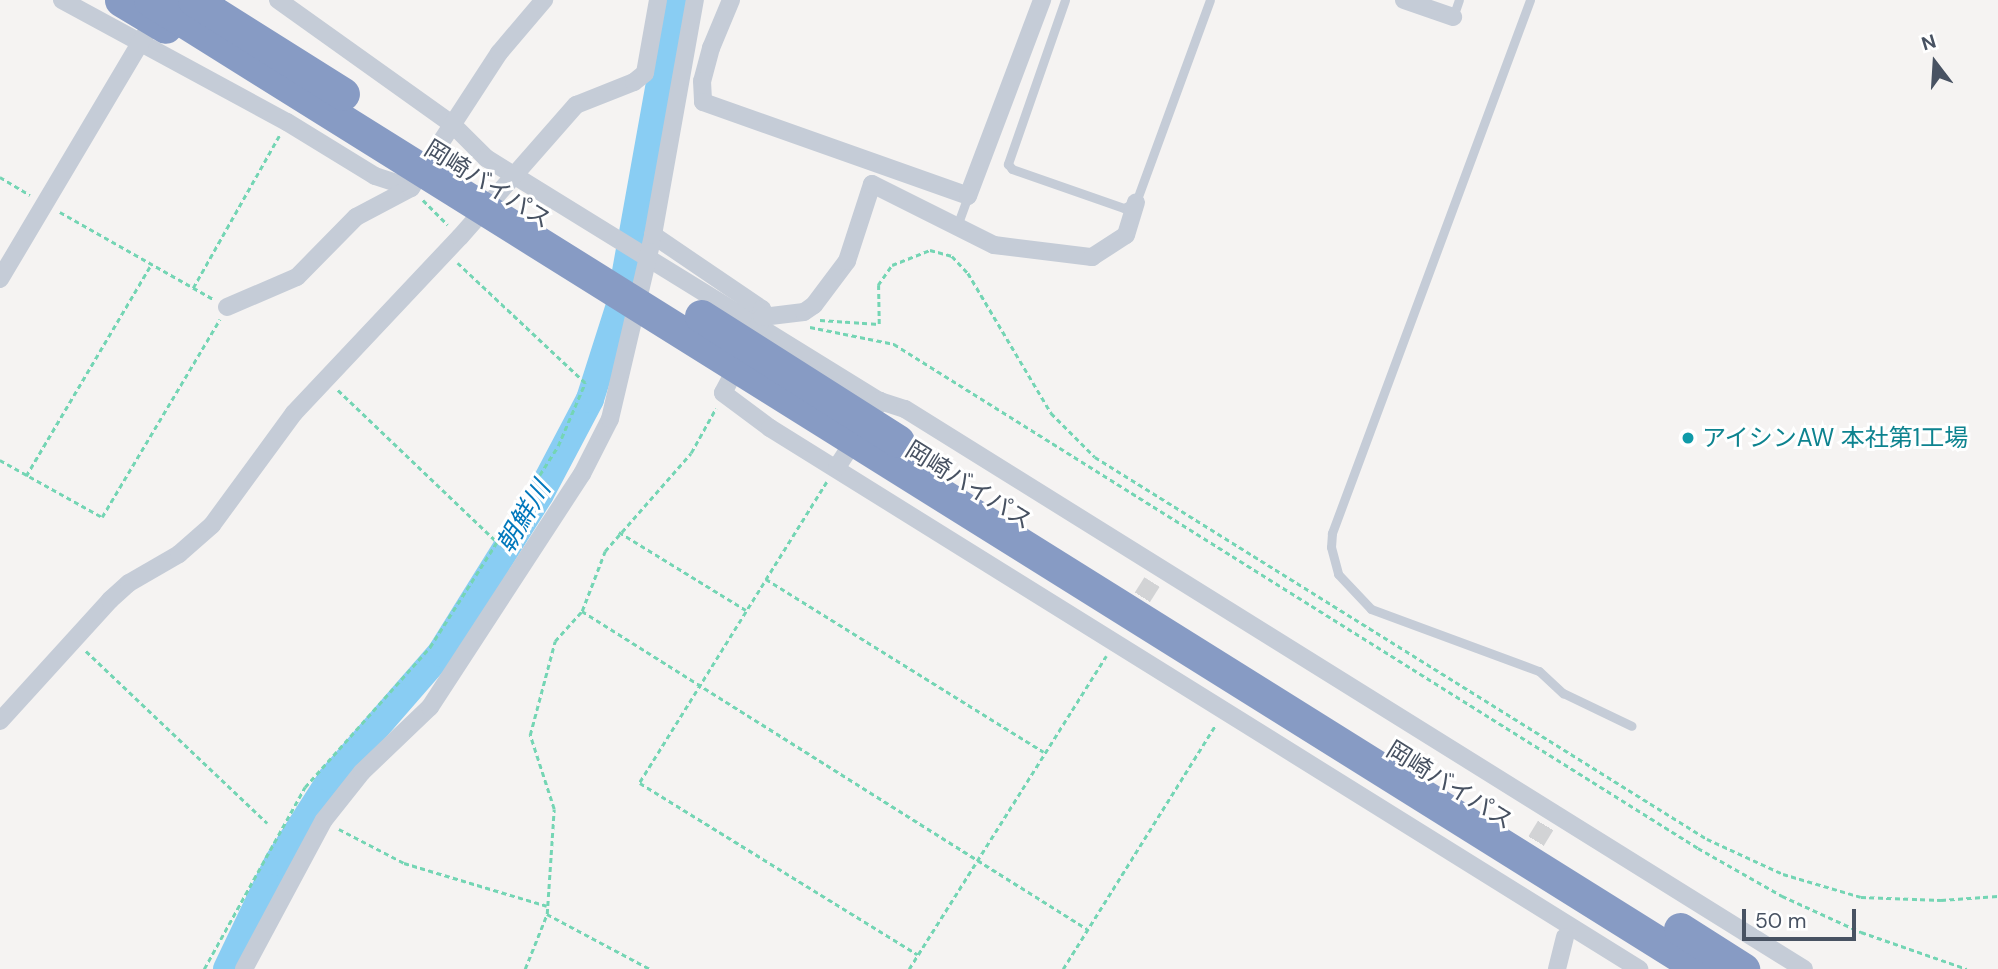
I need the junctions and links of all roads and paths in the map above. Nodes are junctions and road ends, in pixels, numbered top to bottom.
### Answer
1 (62, 0) edge
2 (121, 0) edge
3 (150, 0) edge
4 (166, 0) edge
5 (194, 0) edge
6 (218, 0) edge
7 (278, 0) edge
8 (544, 0) edge
9 (658, 0) edge
10 (695, 0) edge
11 (731, 0) edge
12 (1042, 0) edge
13 (1065, 0) edge
14 (1210, 0) edge
15 (1404, 0) edge
16 (1530, 0) edge
17 (1456, 8) edge
18 (140, 44) junction
19 (270, 75) junction
20 (370, 110) junction
21 (287, 122) junction
22 (453, 125) junction
23 (0, 177) edge
24 (411, 188) junction
25 (968, 196) junction
26 (1136, 202) junction
27 (45, 203) junction
28 (957, 226) junction
29 (653, 235) junction
30 (460, 237) junction
31 (446, 252) junction
32 (152, 264) junction
33 (0, 279) edge
34 (192, 288) junction
35 (227, 307) junction
36 (762, 317) junction
37 (814, 320) dead end
38 (802, 325) dead end
39 (326, 379) junction
40 (723, 393) junction
41 (805, 394) junction
42 (863, 418) junction
43 (0, 460) edge
44 (837, 467) junction
45 (26, 476) junction
46 (618, 532) junction
47 (497, 542) junction
48 (766, 579) junction
49 (746, 610) junction
50 (582, 611) junction
51 (1127, 622) tunnel mouth
52 (74, 639) junction
53 (1115, 641) junction
54 (701, 687) junction
55 (1225, 710) junction
56 (0, 721) edge
57 (1632, 726) dead end
58 (1044, 752) junction
59 (324, 820) junction
60 (267, 823) dead end
61 (978, 859) junction
62 (1998, 896) edge
63 (547, 906) junction
64 (547, 914) junction
65 (1621, 920) junction
66 (1087, 929) junction
67 (1565, 937) dead end
68 (916, 954) junction
69 (1702, 957) edge
70 (1623, 962) edge
71 (204, 969) edge
72 (244, 969) edge
73 (524, 969) edge
74 (650, 969) edge
75 (909, 969) edge
76 (1063, 969) edge
77 (1556, 969) edge
78 (1639, 969) edge
79 (1680, 969) edge
80 (1743, 969) edge
81 (1759, 969) edge
82 (1804, 969) edge
83 (1967, 969) edge

1 - 18 street
2 - 19 highway
3 - 19 highway
4 - 18 street
5 - 20 highway, 岡崎バイパス
6 - 20 highway
7 - 22 street
8 - 22 street
9 - 30 street
10 - 29 street
11 - 25 street
12 - 25 street
13 - 26 lane
14 - 26 lane
15 - 17 street
16 - 57 lane
18 - 21 street
18 - 27 street
19 - 41 highway, 岡崎バイパス
20 - 41 highway, 岡崎バイパス
21 - 24 street
21 - 34 path
22 - 24 street
22 - 42 street
23 - 27 path
24 - 30 path
24 - 35 street
25 - 28 lane
26 - 28 street
27 - 32 path
27 - 33 street
28 - 36 street
29 - 36 street
29 - 59 street
30 - 31 street
31 - 39 street
31 - 47 path
32 - 34 path
32 - 45 path
34 - 35 path
35 - 45 path
36 - 40 street
37 - 62 path
38 - 83 path
39 - 47 path
39 - 52 street
40 - 44 street
40 - 46 path
41 - 42 highway, 岡崎バイパス
42 - 44 street
42 - 65 highway, 岡崎バイパス
42 - 69 highway, 岡崎バイパス
42 - 82 street
43 - 45 path
44 - 48 path
44 - 53 street
46 - 49 path
46 - 50 path
47 - 71 path
48 - 49 path
48 - 58 path
49 - 54 path
50 - 54 path
50 - 63 path
51 - 53 street
52 - 56 street
52 - 60 path
53 - 55 street
53 - 58 path
54 - 61 path
54 - 68 path
55 - 66 path
55 - 70 street
58 - 61 path
59 - 63 path
59 - 72 street
61 - 66 path
61 - 68 path
63 - 64 path
64 - 73 path
64 - 74 path
65 - 69 highway, 岡崎バイパス
65 - 79 highway
66 - 76 path
67 - 77 street
68 - 75 path
69 - 80 highway, 岡崎バイパス
69 - 81 highway
70 - 78 street

